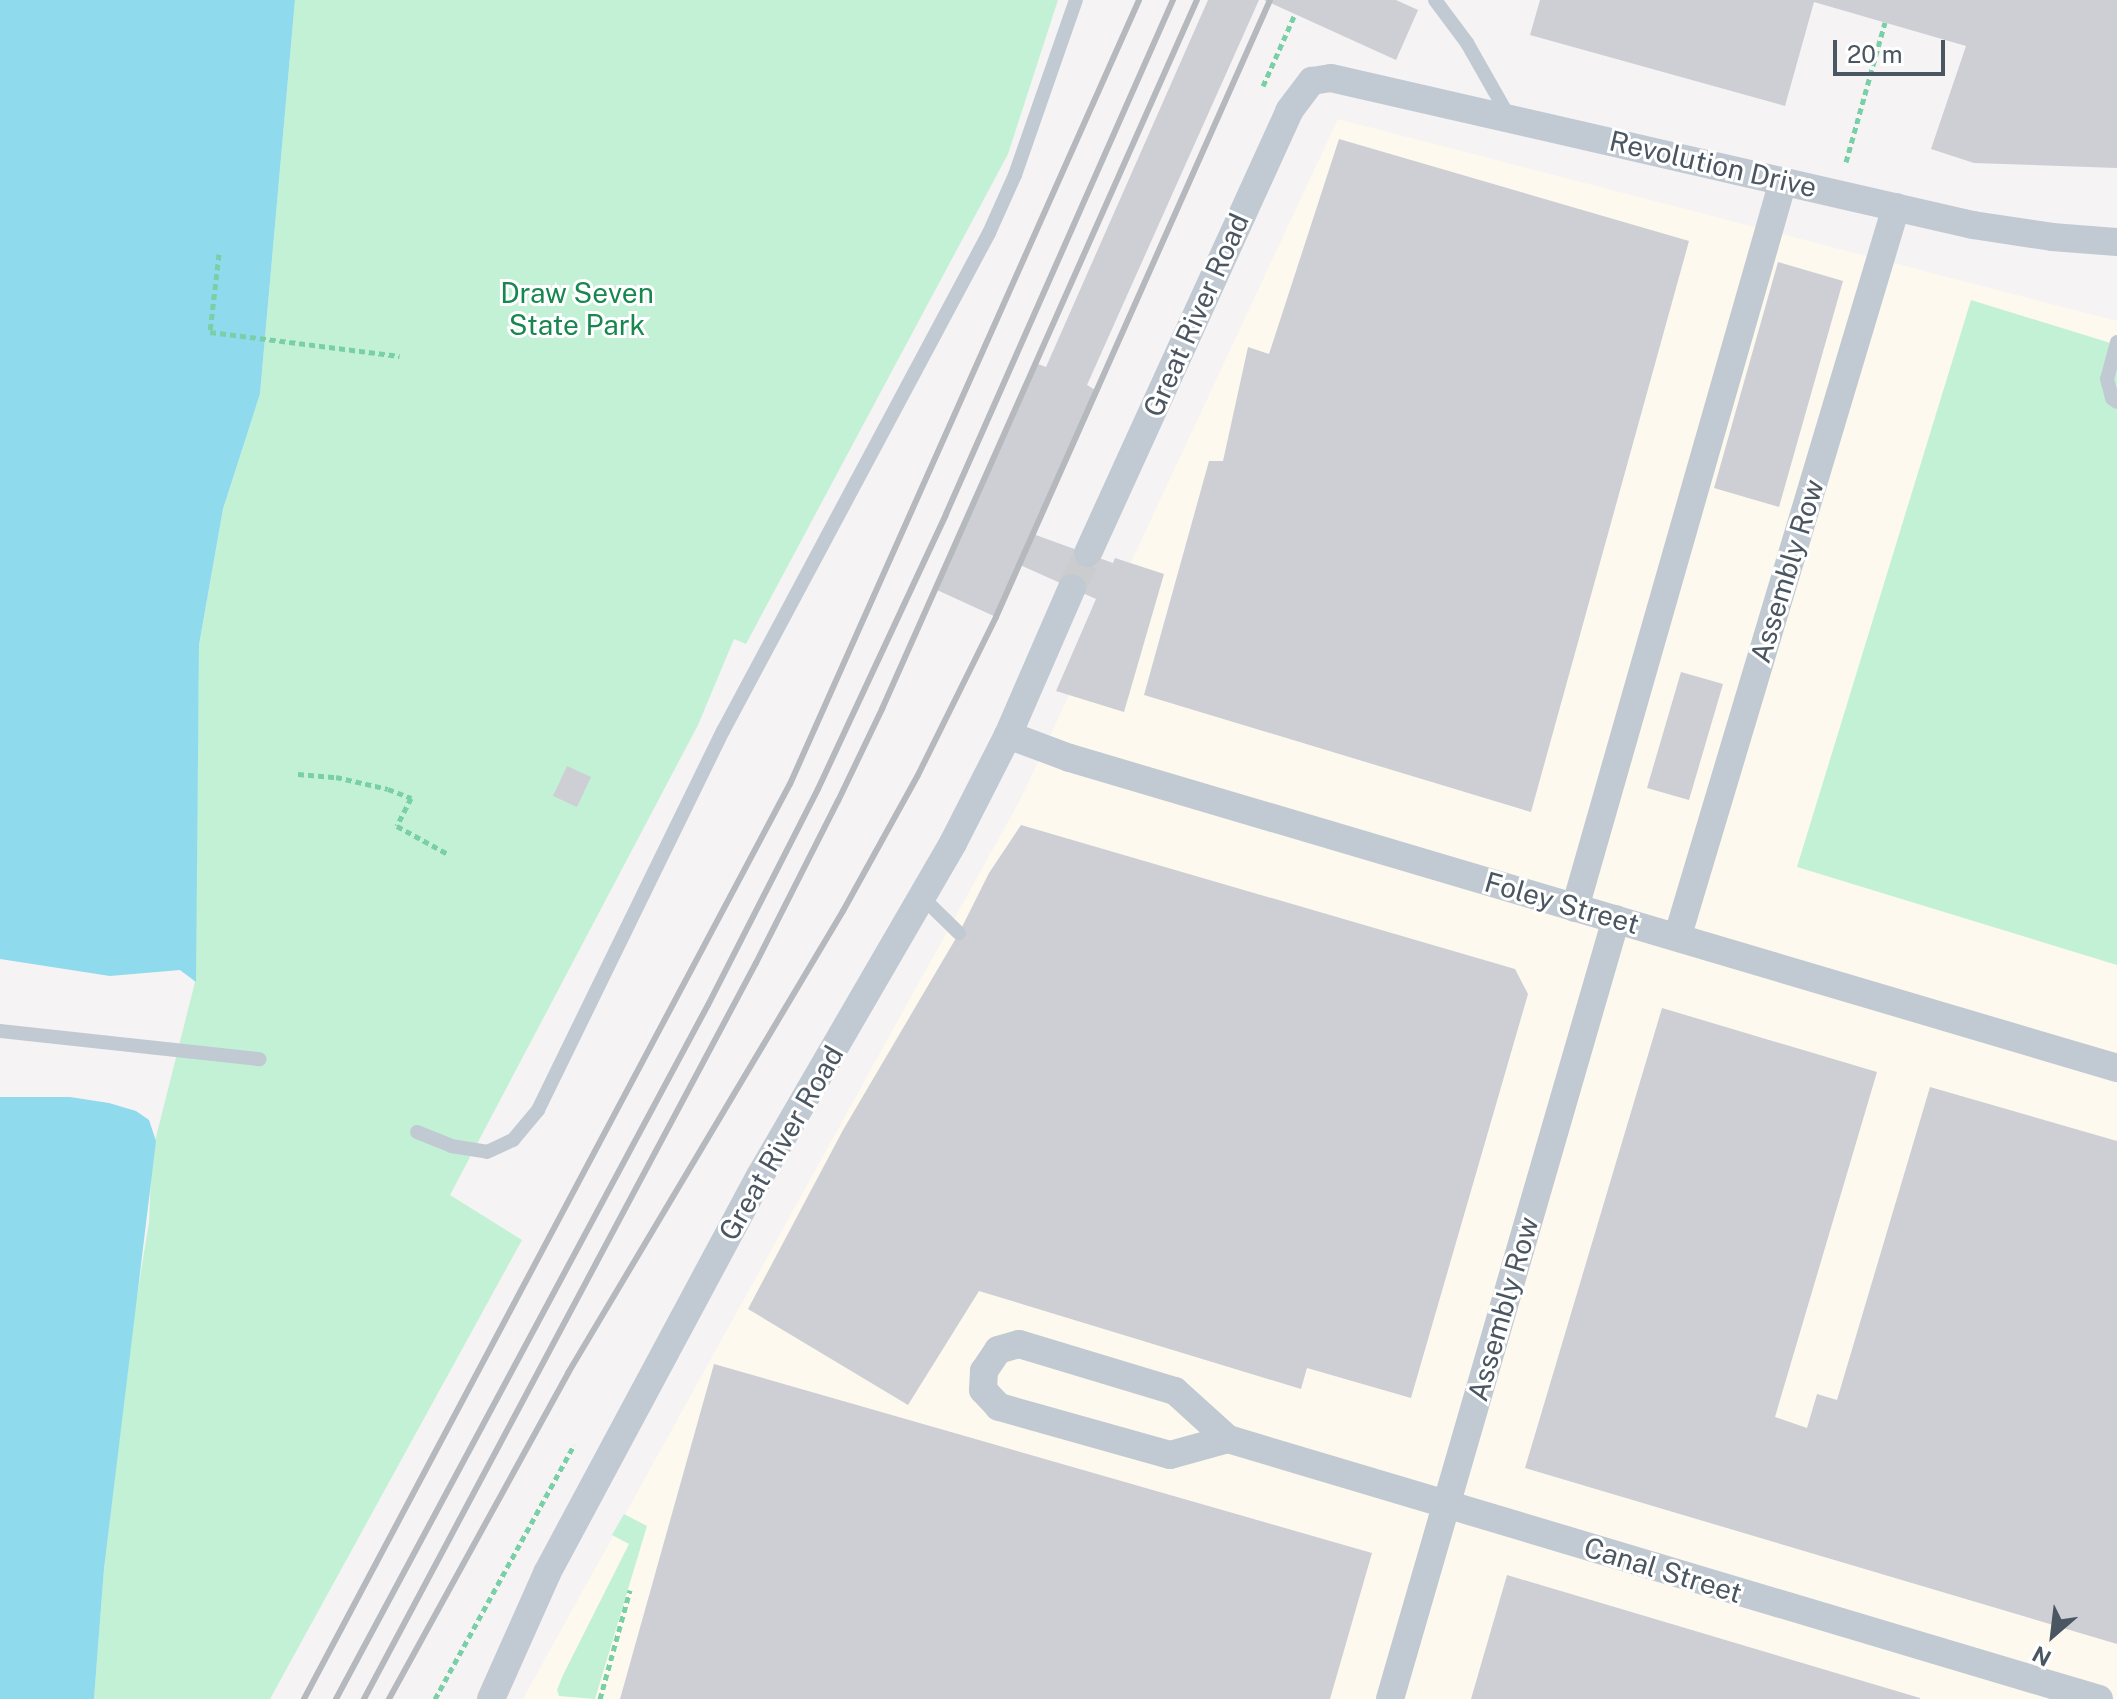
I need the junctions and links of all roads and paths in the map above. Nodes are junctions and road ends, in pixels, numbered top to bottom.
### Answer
1 (1076, 0) edge
2 (1435, 0) edge
3 (1885, 22) dead end
4 (1312, 81) joint
5 (1509, 117) junction
6 (1783, 181) junction
7 (1837, 194) junction
8 (1896, 207) junction
9 (2117, 242) edge
10 (219, 254) dead end
11 (2117, 342) edge
12 (399, 356) dead end
13 (2117, 402) edge
14 (1088, 553) tunnel mouth
15 (1072, 588) tunnel mouth
16 (1008, 735) junction
17 (298, 774) dead end
18 (448, 854) dead end
19 (924, 899) junction
20 (1575, 908) junction
21 (1616, 919) junction
22 (959, 933) dead end
23 (1678, 935) junction
24 (0, 1031) edge
25 (259, 1059) dead end
26 (2117, 1068) edge
27 (417, 1132) dead end
28 (1228, 1439) junction
29 (1446, 1505) junction
30 (630, 1590) dead end
31 (491, 1699) edge
32 (600, 1699) edge
33 (1390, 1699) edge
34 (2099, 1699) edge

1 - 27 lane
2 - 5 lane
3 - 7 path
4 - 5 street, Revolution Drive
4 - 14 street, Great River Road
5 - 6 street, Revolution Drive
6 - 7 street, Revolution Drive
6 - 20 street
7 - 8 street, Revolution Drive
8 - 9 street, Revolution Drive
8 - 23 street, Assembly Row
10 - 12 path
11 - 13 lane
15 - 16 street, Great River Road
16 - 19 street, Great River Road
16 - 20 street, Foley Street
17 - 18 path
19 - 22 lane
19 - 31 street, Great River Road
20 - 21 street, Foley Street
21 - 23 street, Foley Street
21 - 29 street, Assembly Row
23 - 26 street, Foley Street
24 - 25 lane
28 - 28 street, Canal Street
28 - 29 street, Canal Street
29 - 33 street, Assembly Row
29 - 34 street, Canal Street
30 - 32 path

